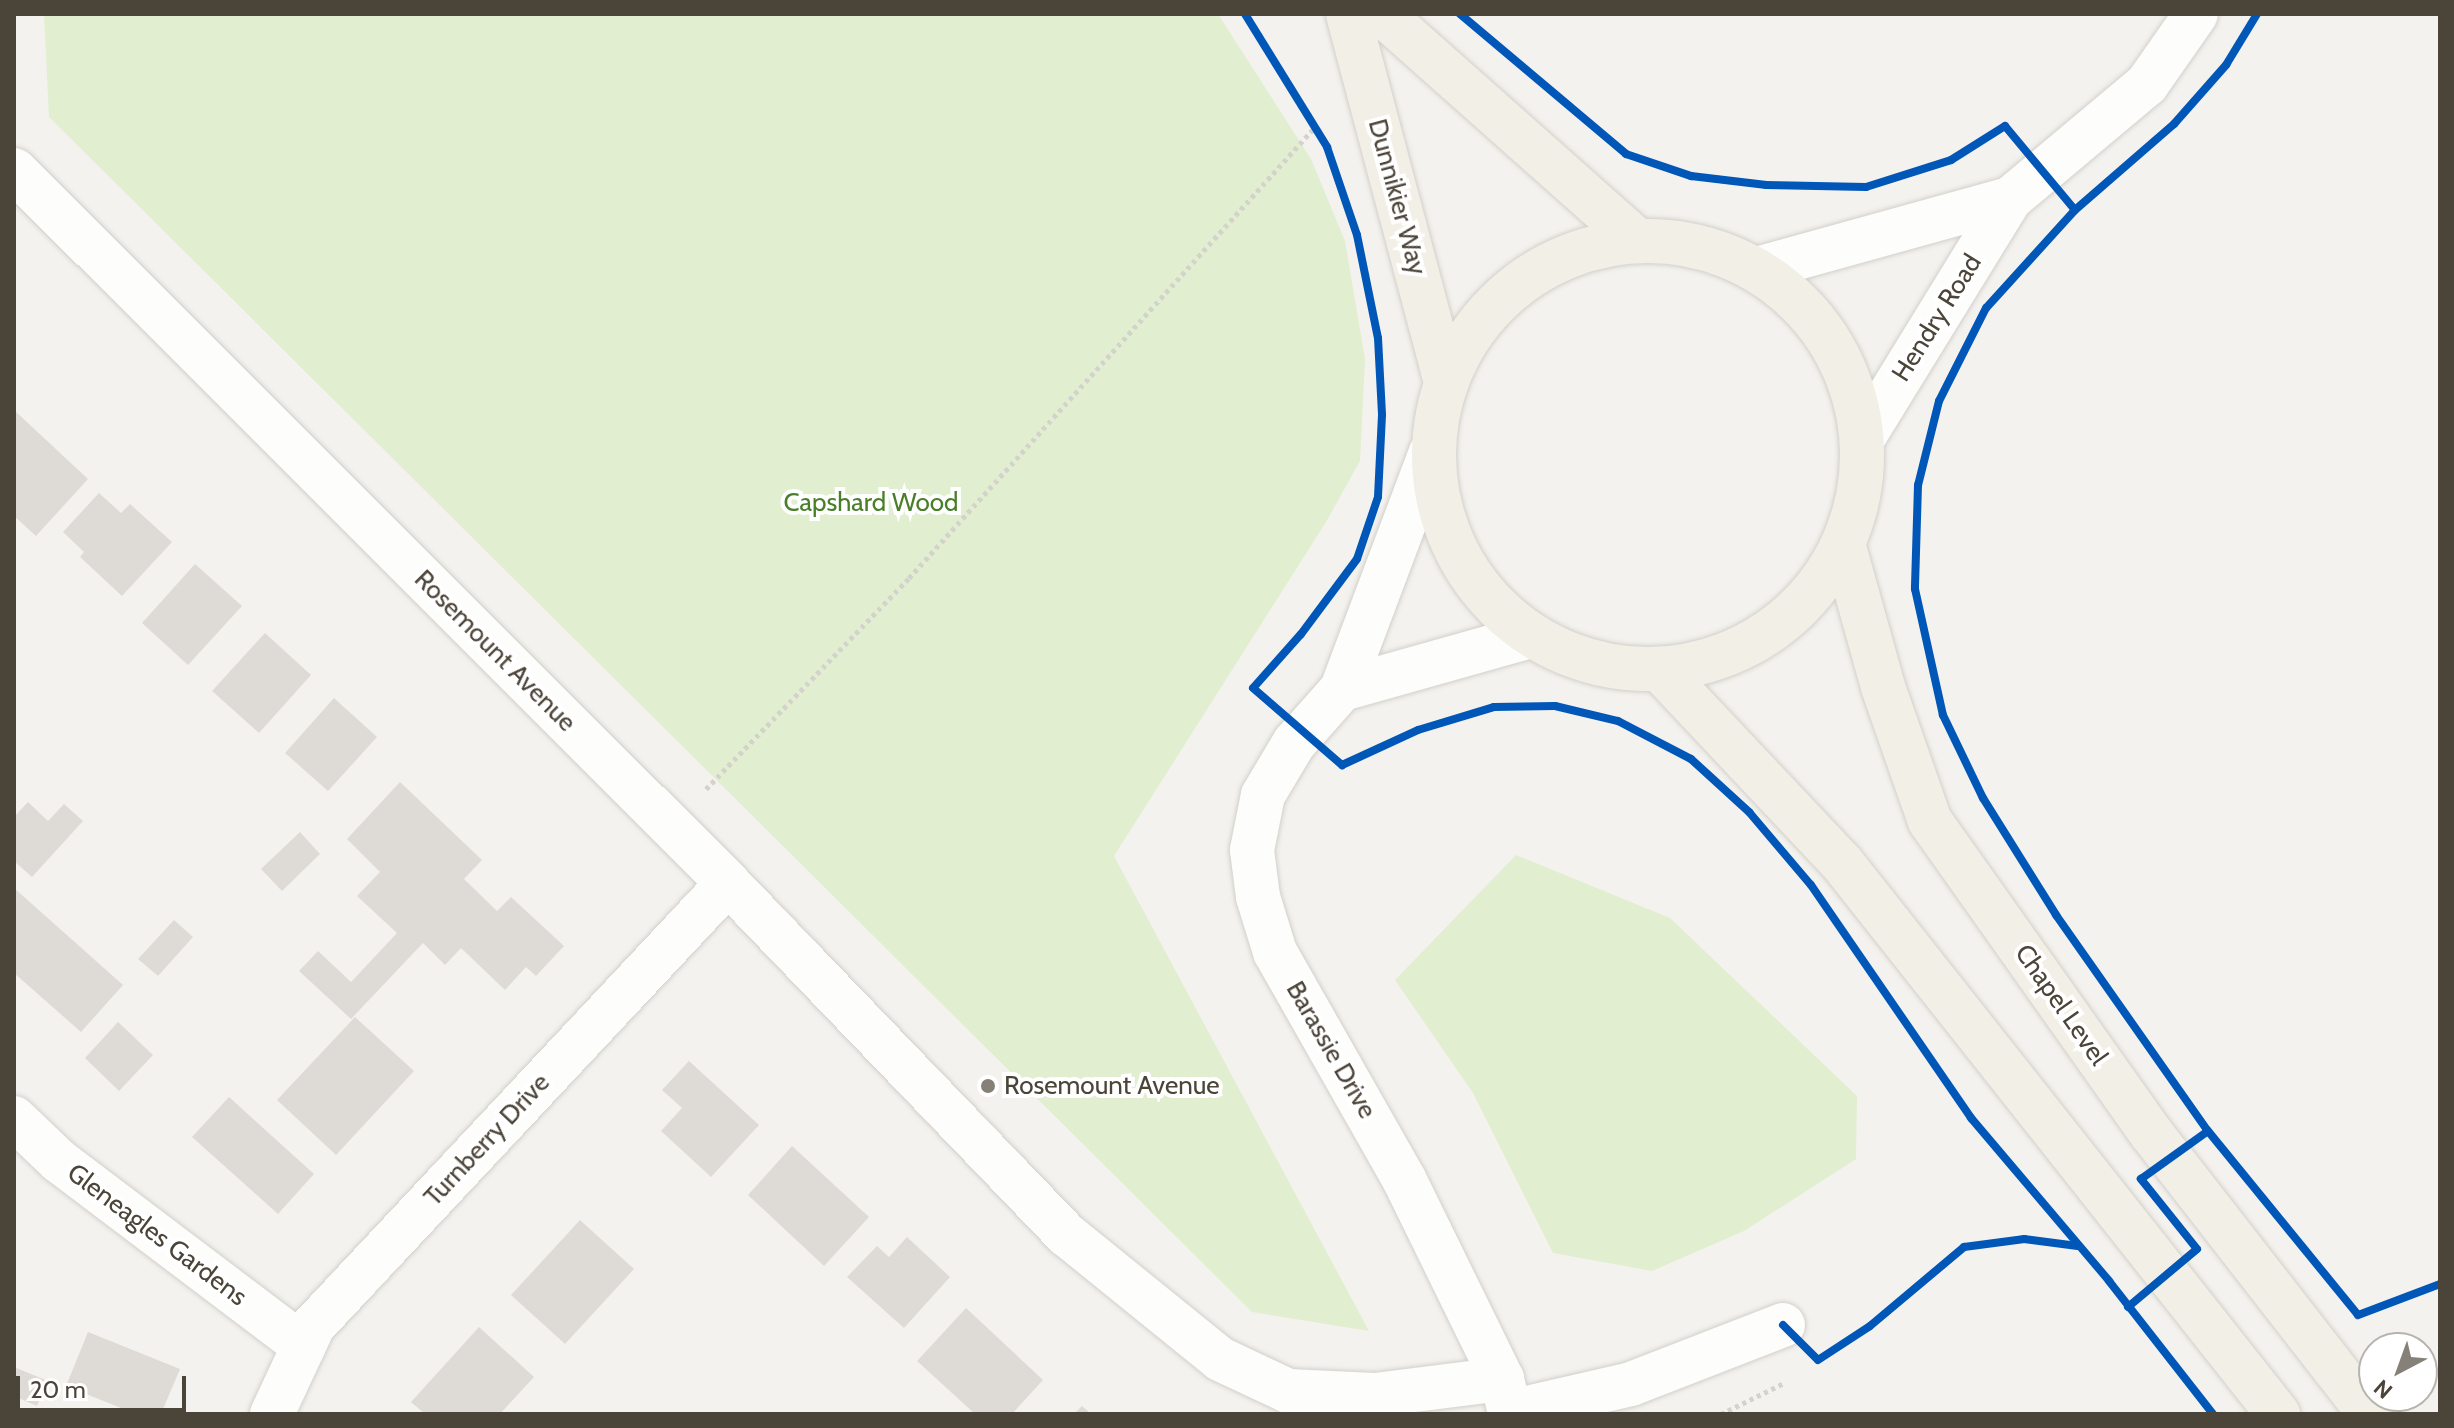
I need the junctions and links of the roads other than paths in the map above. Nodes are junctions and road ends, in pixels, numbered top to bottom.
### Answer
1 (1348, 14) edge
2 (1382, 14) edge
3 (2196, 14) edge
4 (14, 170) edge
5 (2010, 199) junction
6 (1635, 239) junction
7 (1757, 269) junction
8 (1445, 379) junction
9 (1863, 438) junction
10 (1431, 452) junction
11 (1844, 547) junction
12 (1530, 636) junction
13 (1661, 671) junction
14 (1342, 689) junction
15 (728, 883) junction
16 (14, 1118) edge
17 (1783, 1325) dead end
18 (304, 1346) junction
19 (1507, 1402) edge
20 (272, 1414) edge
21 (2278, 1414) edge
22 (2370, 1414) edge

1 - 8 main road, Dunnikier Way
2 - 6 main road
3 - 5 street, Hendry Road
4 - 15 street, Rosemount Avenue
5 - 7 street, Hendry Road
5 - 9 street, Hendry Road
6 - 7 main road
6 - 8 main road
7 - 9 main road
8 - 10 main road
9 - 11 main road
10 - 12 main road
10 - 14 street
11 - 13 main road
11 - 22 main road, Chapel Level
12 - 13 main road
12 - 14 street
13 - 21 main road
14 - 19 street, Barassie Drive
15 - 18 street, Turnberry Drive
15 - 19 street, Rosemount Avenue
16 - 18 street, Gleneagles Gardens
17 - 19 street, Rosemount Avenue
18 - 20 street, Turnberry Drive

